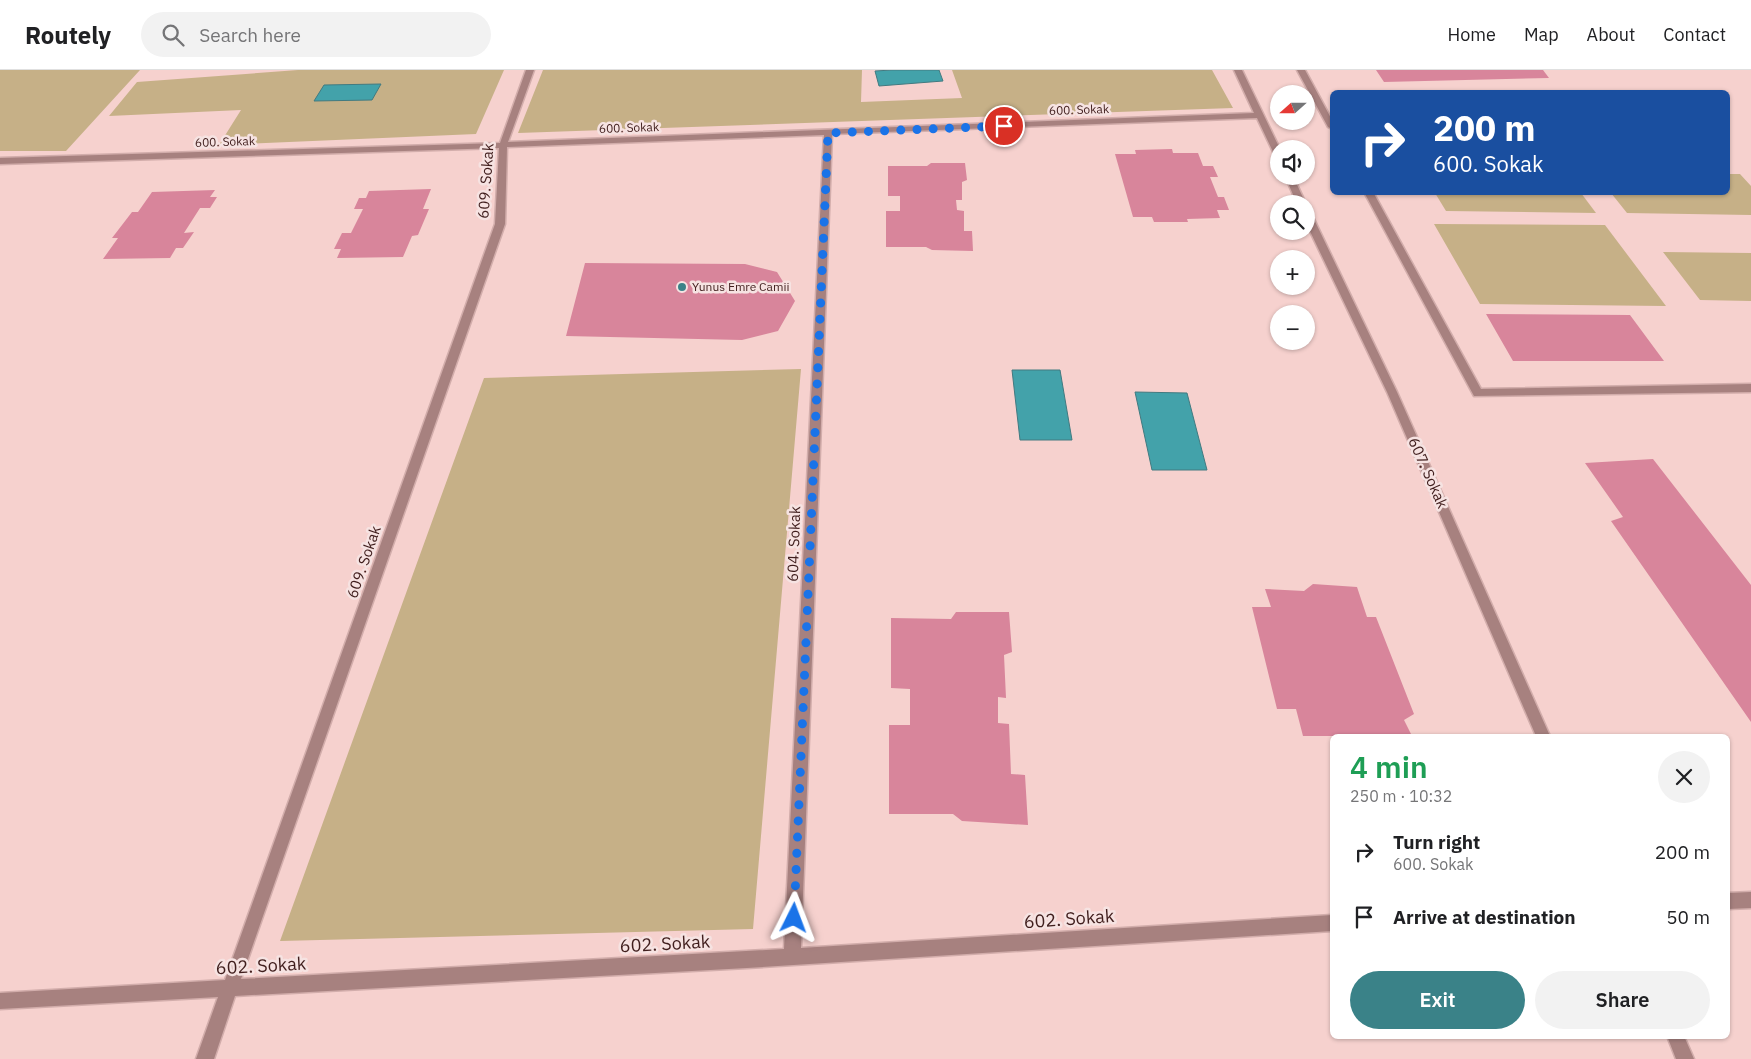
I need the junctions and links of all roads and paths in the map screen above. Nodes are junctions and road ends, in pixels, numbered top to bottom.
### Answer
1 (530, 70) edge
2 (1238, 70) edge
3 (1301, 70) edge
4 (1330, 106) edge
5 (1321, 107) junction
6 (1259, 115) junction
7 (1330, 123) edge
8 (828, 133) junction
9 (1271, 140) edge
10 (503, 145) junction
11 (0, 161) edge
12 (1370, 195) edge
13 (1315, 232) edge
14 (1751, 388) edge
15 (1542, 734) edge
16 (1751, 900) edge
17 (1730, 901) edge
18 (1330, 923) edge
19 (792, 957) junction
20 (231, 988) junction
21 (0, 1001) edge
22 (1676, 1039) edge
23 (205, 1059) edge
24 (1685, 1059) edge

1 - 10 street, 609. Sokak
2 - 6 street
3 - 5 street
4 - 5 street
5 - 7 street
6 - 8 street, 600. Sokak
6 - 9 street
8 - 10 street, 600. Sokak
8 - 19 street, 604. Sokak
10 - 11 street, 600. Sokak
10 - 20 street, 609. Sokak
12 - 14 street
13 - 15 street, 607. Sokak
16 - 17 street
18 - 19 street, 602. Sokak
19 - 20 street, 602. Sokak
20 - 21 street, 602. Sokak
20 - 23 street, 609. Sokak
22 - 24 street

